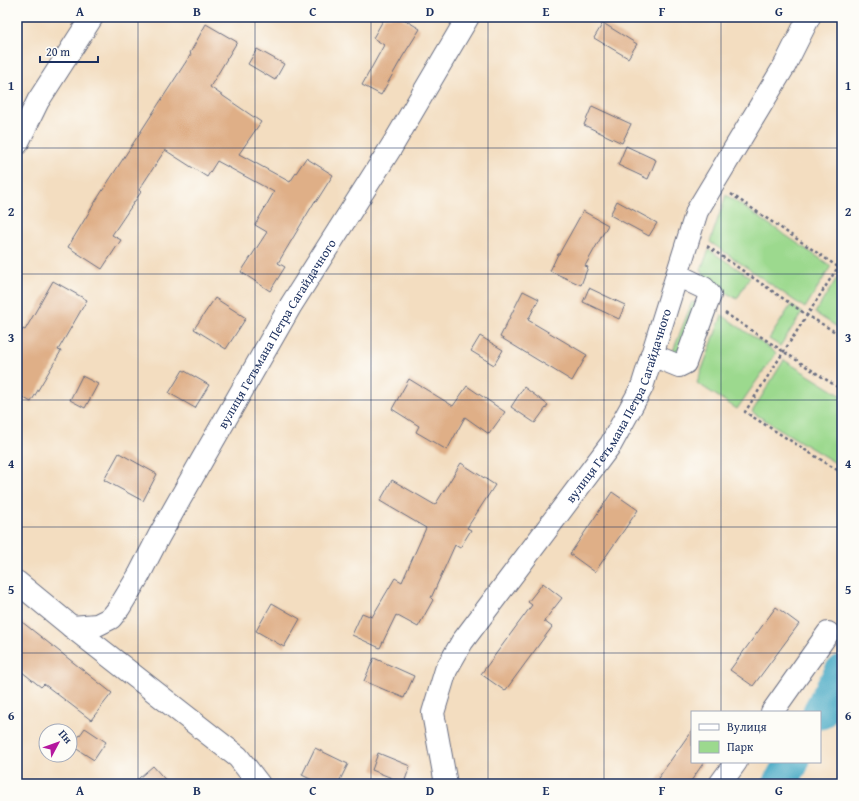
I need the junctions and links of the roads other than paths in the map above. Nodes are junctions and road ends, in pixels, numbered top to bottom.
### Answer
1 (92, 17) edge
2 (468, 17) edge
3 (809, 17) edge
4 (17, 144) edge
5 (677, 276) junction
6 (652, 356) junction
7 (17, 582) edge
8 (72, 627) junction
9 (828, 633) dead end
10 (773, 711) edge
11 (735, 763) edge
12 (259, 784) edge
13 (446, 784) edge
14 (720, 784) edge

1 - 4 street
2 - 8 street, вулиця Гетьмана Петра Сагайдачного
3 - 5 street, вулиця Гетьмана Петра Сагайдачного
5 - 6 street, вулиця Гетьмана Петра Сагайдачного
5 - 6 street
6 - 13 street, вулиця Гетьмана Петра Сагайдачного
7 - 8 street
8 - 12 street
9 - 10 street
11 - 14 street

